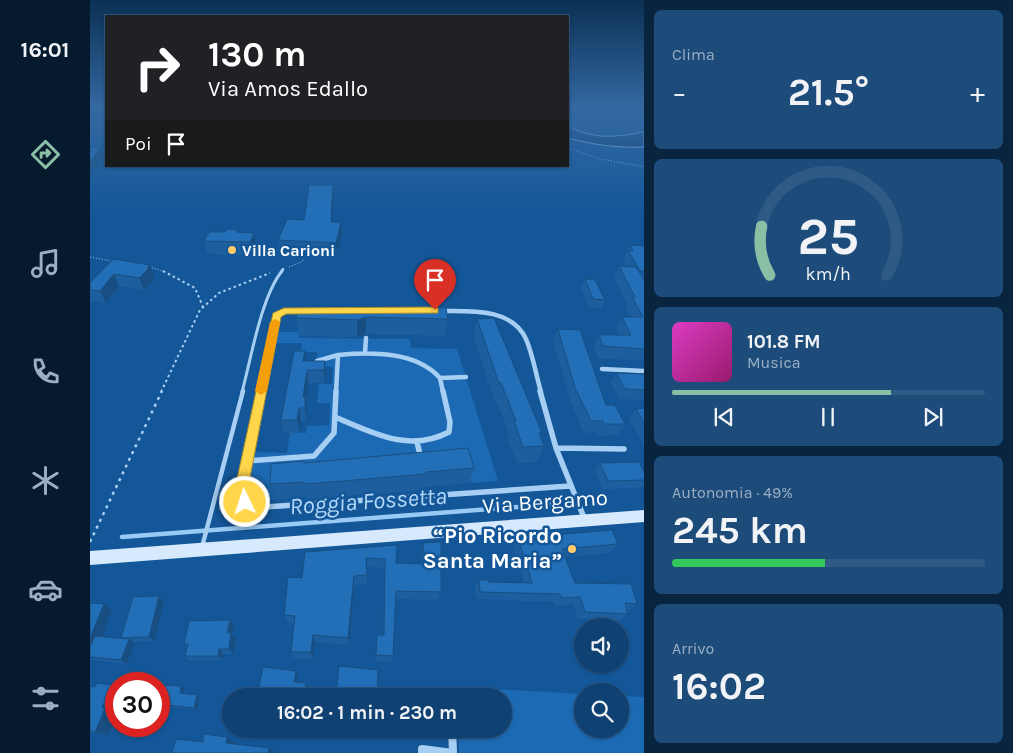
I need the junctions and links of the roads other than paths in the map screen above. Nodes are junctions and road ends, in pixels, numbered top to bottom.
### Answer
1 (283, 269) road end
2 (313, 310) edge
3 (438, 310) edge
4 (366, 338) dead end
5 (365, 353) junction
6 (338, 354) junction
7 (317, 361) edge
8 (602, 369) dead end
9 (644, 371) edge
10 (466, 377) dead end
11 (440, 378) junction
12 (335, 417) junction
13 (417, 442) junction
14 (556, 448) junction
15 (624, 449) dead end
16 (247, 461) junction
17 (422, 464) edge
18 (570, 486) junction
19 (644, 516) edge
20 (585, 521) junction
21 (203, 543) junction
22 (90, 558) edge
23 (452, 738) edge
24 (422, 751) edge
25 (453, 752) edge

1 - 21 lane
2 - 16 street
3 - 14 street
4 - 5 street
5 - 6 street
5 - 11 street
6 - 7 street
6 - 12 street
8 - 9 street
10 - 11 street
11 - 13 street
12 - 13 street
12 - 16 street
13 - 17 street
14 - 15 street
14 - 18 street
16 - 18 street
18 - 20 street
19 - 20 main road, Via Bergamo
20 - 21 main road, Via Bergamo
21 - 22 main road, Via Bergamo
23 - 25 street
24 - 25 street

